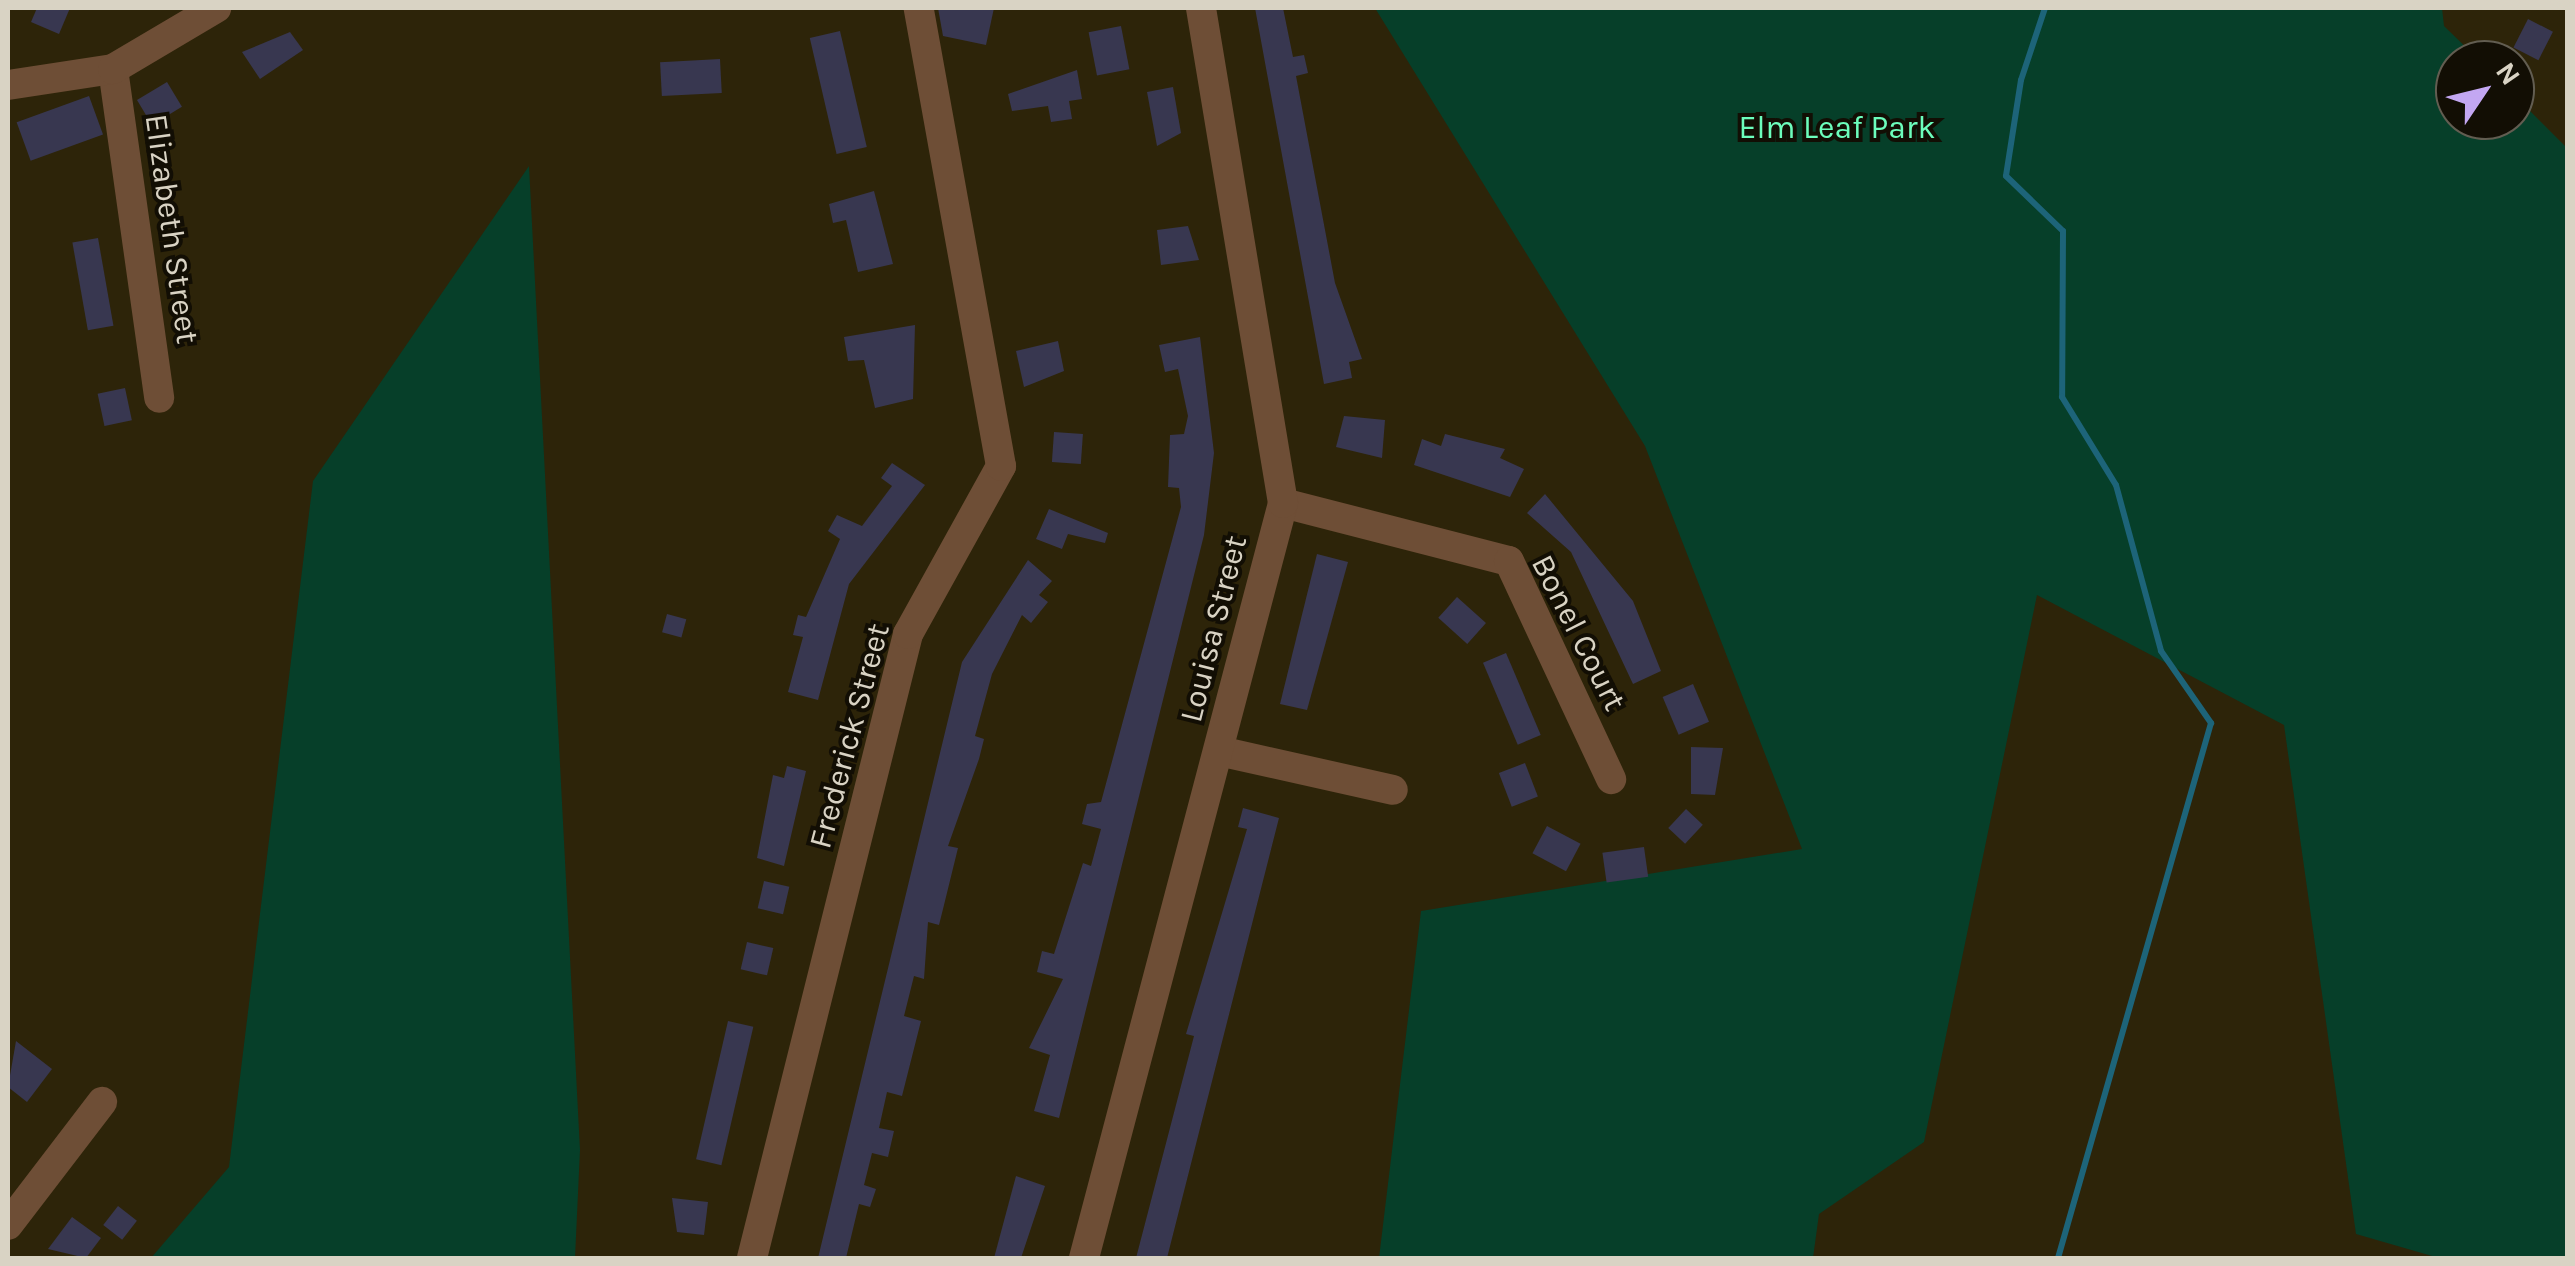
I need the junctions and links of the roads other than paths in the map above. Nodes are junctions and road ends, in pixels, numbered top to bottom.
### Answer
1 (216, 8) edge
2 (919, 8) edge
3 (1201, 8) edge
4 (113, 69) junction
5 (8, 86) edge
6 (159, 398) dead end
7 (1283, 502) junction
8 (1219, 751) junction
9 (1611, 779) dead end
10 (1393, 790) dead end
11 (102, 1102) dead end
12 (8, 1225) edge
13 (752, 1258) edge
14 (1084, 1258) edge

1 - 4 street
2 - 13 street, Frederick Street
3 - 7 street, Louisa Street
4 - 5 street
4 - 6 street, Elizabeth Street
7 - 8 street, Louisa Street
7 - 9 street, Bonel Court
8 - 10 street
8 - 14 street, Louisa Street
11 - 12 street

